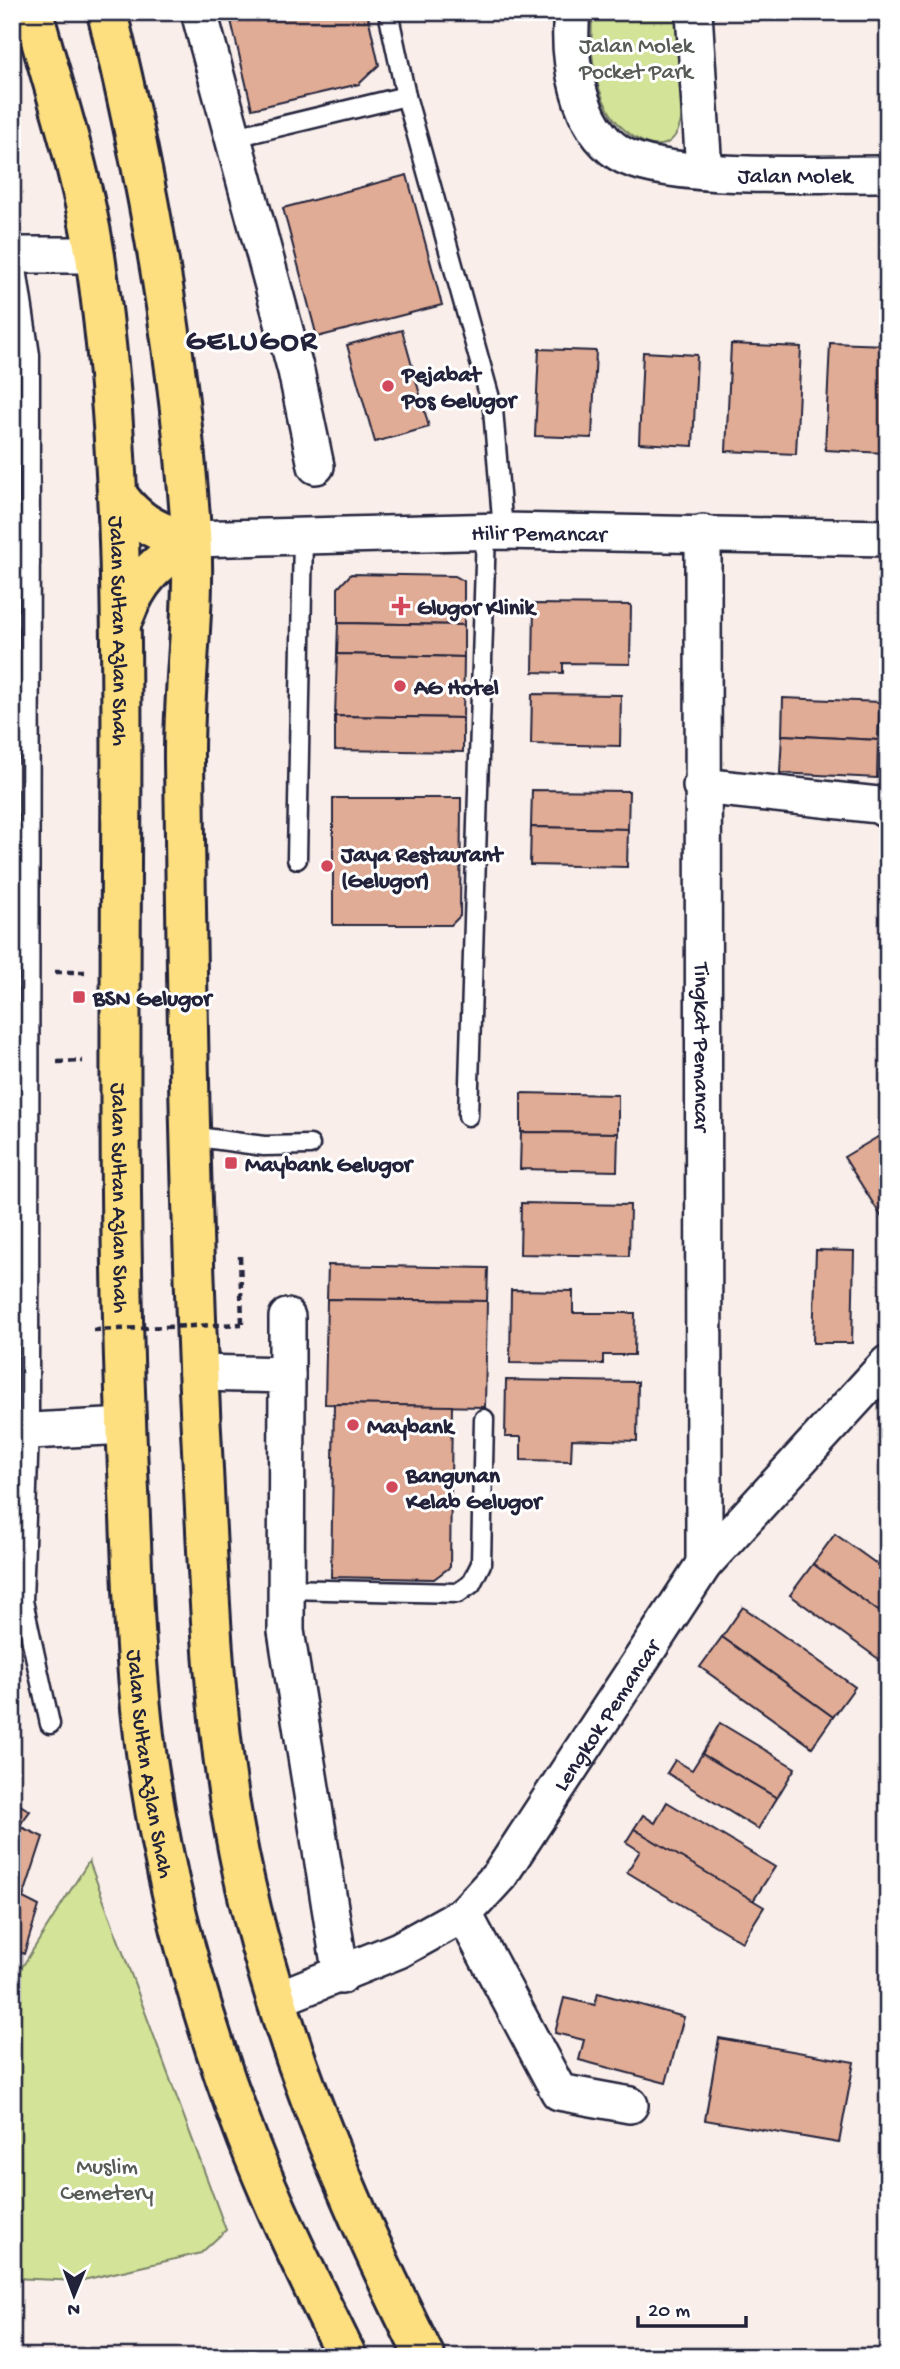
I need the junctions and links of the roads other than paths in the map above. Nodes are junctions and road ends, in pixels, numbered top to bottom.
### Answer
1 (33, 12) edge
2 (107, 12) edge
3 (199, 12) edge
4 (388, 12) edge
5 (572, 12) edge
6 (694, 12) edge
7 (406, 96) junction
8 (231, 138) junction
9 (704, 171) junction
10 (888, 174) edge
11 (13, 255) edge
12 (95, 255) junction
13 (316, 466) dead end
14 (119, 497) junction
15 (494, 531) junction
16 (703, 533) junction
17 (303, 536) junction
18 (888, 538) edge
19 (191, 539) junction
20 (21, 562) edge
21 (123, 619) junction
22 (21, 757) edge
23 (701, 786) junction
24 (888, 811) edge
25 (297, 859) dead end
26 (20, 1082) edge
27 (468, 1116) dead end
28 (191, 1136) junction
29 (310, 1145) dead end
30 (288, 1317) dead end
31 (888, 1363) edge
32 (197, 1373) junction
33 (287, 1375) junction
34 (484, 1419) dead end
35 (126, 1426) junction
36 (20, 1432) edge
37 (704, 1564) junction
38 (284, 1589) junction
39 (50, 1724) dead end
40 (464, 1914) junction
41 (341, 1976) junction
42 (275, 2000) junction
43 (631, 2105) dead end
44 (347, 2357) edge
45 (425, 2357) edge

1 - 12 highway, Jalan Sultan Azlan Shah
2 - 19 highway
3 - 8 street
4 - 7 lane
5 - 9 street, Jalan Molek
6 - 9 street
7 - 8 lane
7 - 15 lane
8 - 13 street
9 - 10 street, Jalan Molek
11 - 12 street
11 - 20 lane
12 - 14 highway, Jalan Sultan Azlan Shah
14 - 19 highway
14 - 21 highway, Jalan Sultan Azlan Shah
15 - 16 street, Hilir Pemancar
15 - 17 street, Hilir Pemancar
15 - 27 lane
16 - 18 street, Hilir Pemancar
16 - 23 street, Tingkat Pemancar
17 - 19 street, Hilir Pemancar
17 - 25 lane
19 - 21 highway
19 - 28 highway
20 - 22 lane
21 - 35 highway, Jalan Sultan Azlan Shah
22 - 26 lane
23 - 24 street
23 - 37 street, Tingkat Pemancar
26 - 36 lane
28 - 29 lane
28 - 32 highway
30 - 33 street
31 - 37 street, Lengkok Pemancar
32 - 33 street
32 - 42 highway
33 - 38 street
34 - 38 lane
35 - 36 street
35 - 44 highway, Jalan Sultan Azlan Shah
36 - 39 lane
37 - 40 street, Lengkok Pemancar
38 - 41 street
40 - 41 street, Lengkok Pemancar
40 - 43 street
41 - 42 street, Lengkok Pemancar
42 - 45 highway

